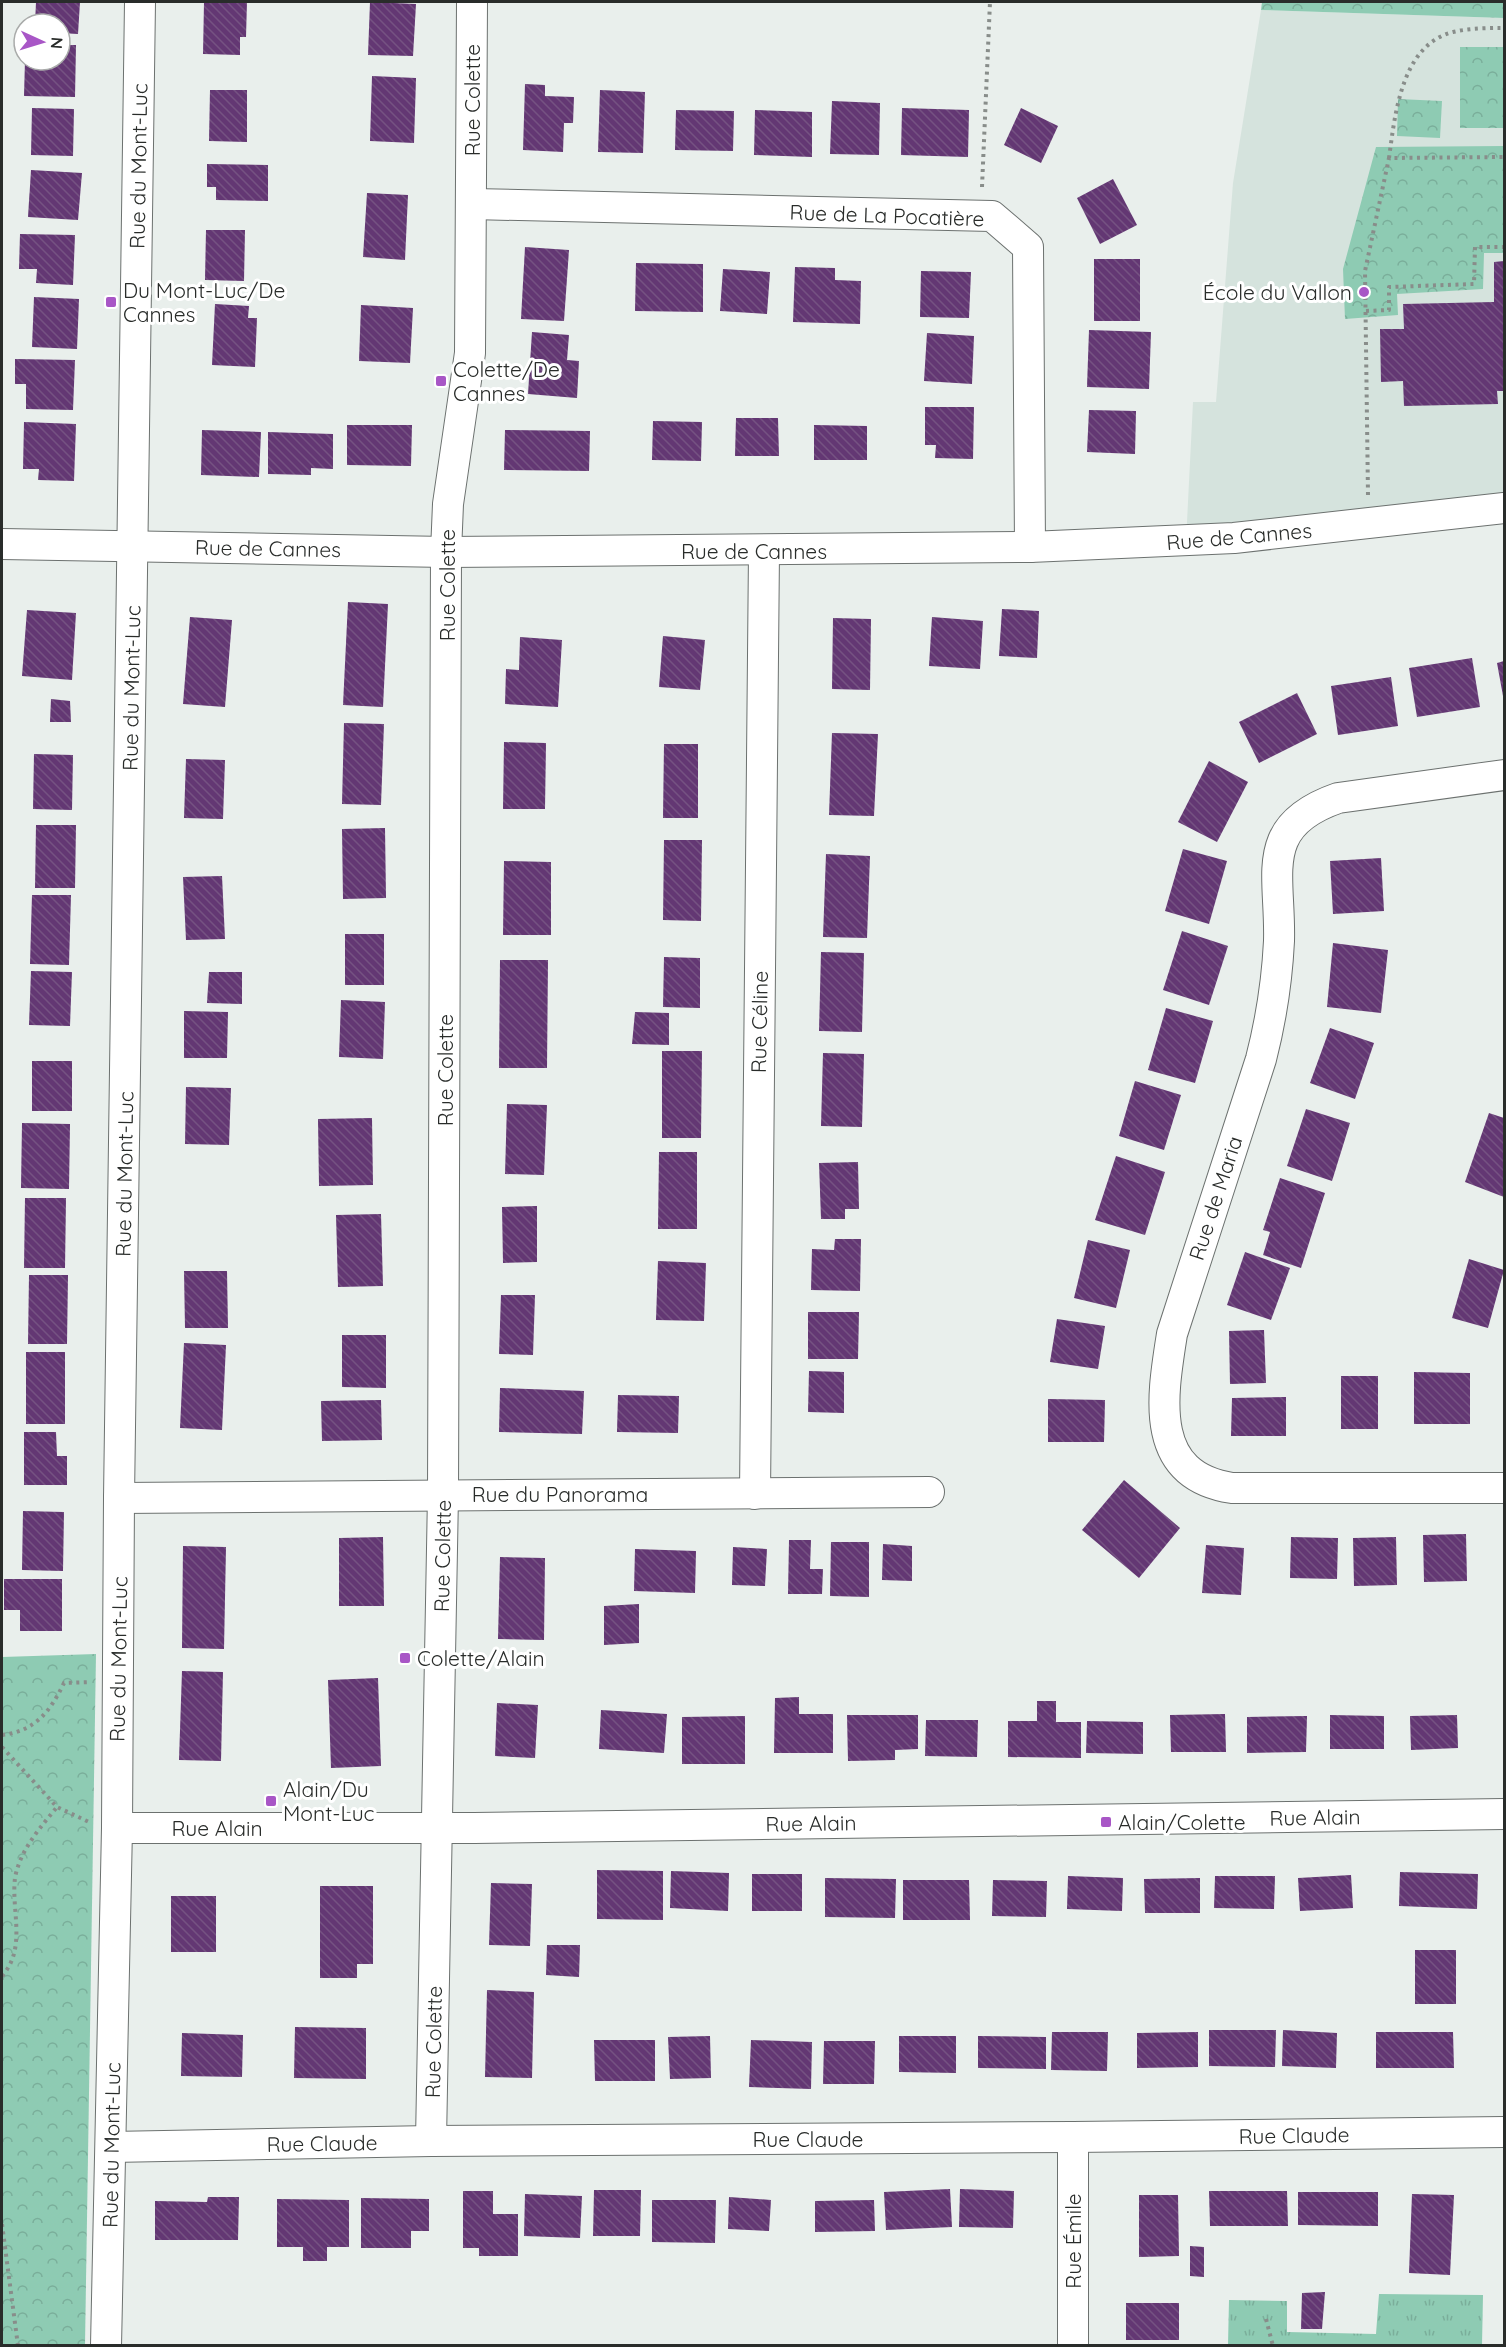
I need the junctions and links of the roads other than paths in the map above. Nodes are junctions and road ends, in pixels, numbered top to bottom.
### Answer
1 (140, 2) edge
2 (472, 2) edge
3 (472, 204) junction
4 (1504, 508) edge
5 (2, 544) edge
6 (132, 546) junction
7 (1030, 547) junction
8 (764, 551) junction
9 (446, 552) junction
10 (1504, 775) edge
11 (1504, 1488) edge
12 (929, 1492) dead end
13 (755, 1494) junction
14 (443, 1495) junction
15 (119, 1498) junction
16 (1504, 1814) edge
17 (117, 1828) junction
18 (437, 1828) junction
19 (1504, 2132) edge
20 (1073, 2138) junction
21 (431, 2141) junction
22 (111, 2147) junction
23 (106, 2346) edge
24 (1072, 2346) edge

1 - 6 street, Rue du Mont-Luc
2 - 3 street, Rue Colette
3 - 7 street, Rue de La Pocatière
3 - 9 street, Rue Colette
4 - 7 street, Rue de Cannes
5 - 6 street, Rue de Cannes
6 - 9 street, Rue de Cannes
6 - 15 street, Rue du Mont-Luc
7 - 8 street, Rue de Cannes
8 - 9 street, Rue de Cannes
8 - 13 street, Rue Céline
9 - 14 street, Rue Colette
10 - 11 street, Rue de Maria
12 - 13 street, Rue du Panorama
13 - 14 street, Rue du Panorama
14 - 15 street, Rue du Panorama
14 - 18 street, Rue Colette
15 - 17 street, Rue du Mont-Luc
16 - 18 street, Rue Alain
17 - 18 street, Rue Alain
17 - 22 street, Rue du Mont-Luc
18 - 21 street, Rue Colette
19 - 20 street, Rue Claude
20 - 21 street, Rue Claude
20 - 24 street, Rue Émile
21 - 22 street, Rue Claude
22 - 23 street, Rue du Mont-Luc

